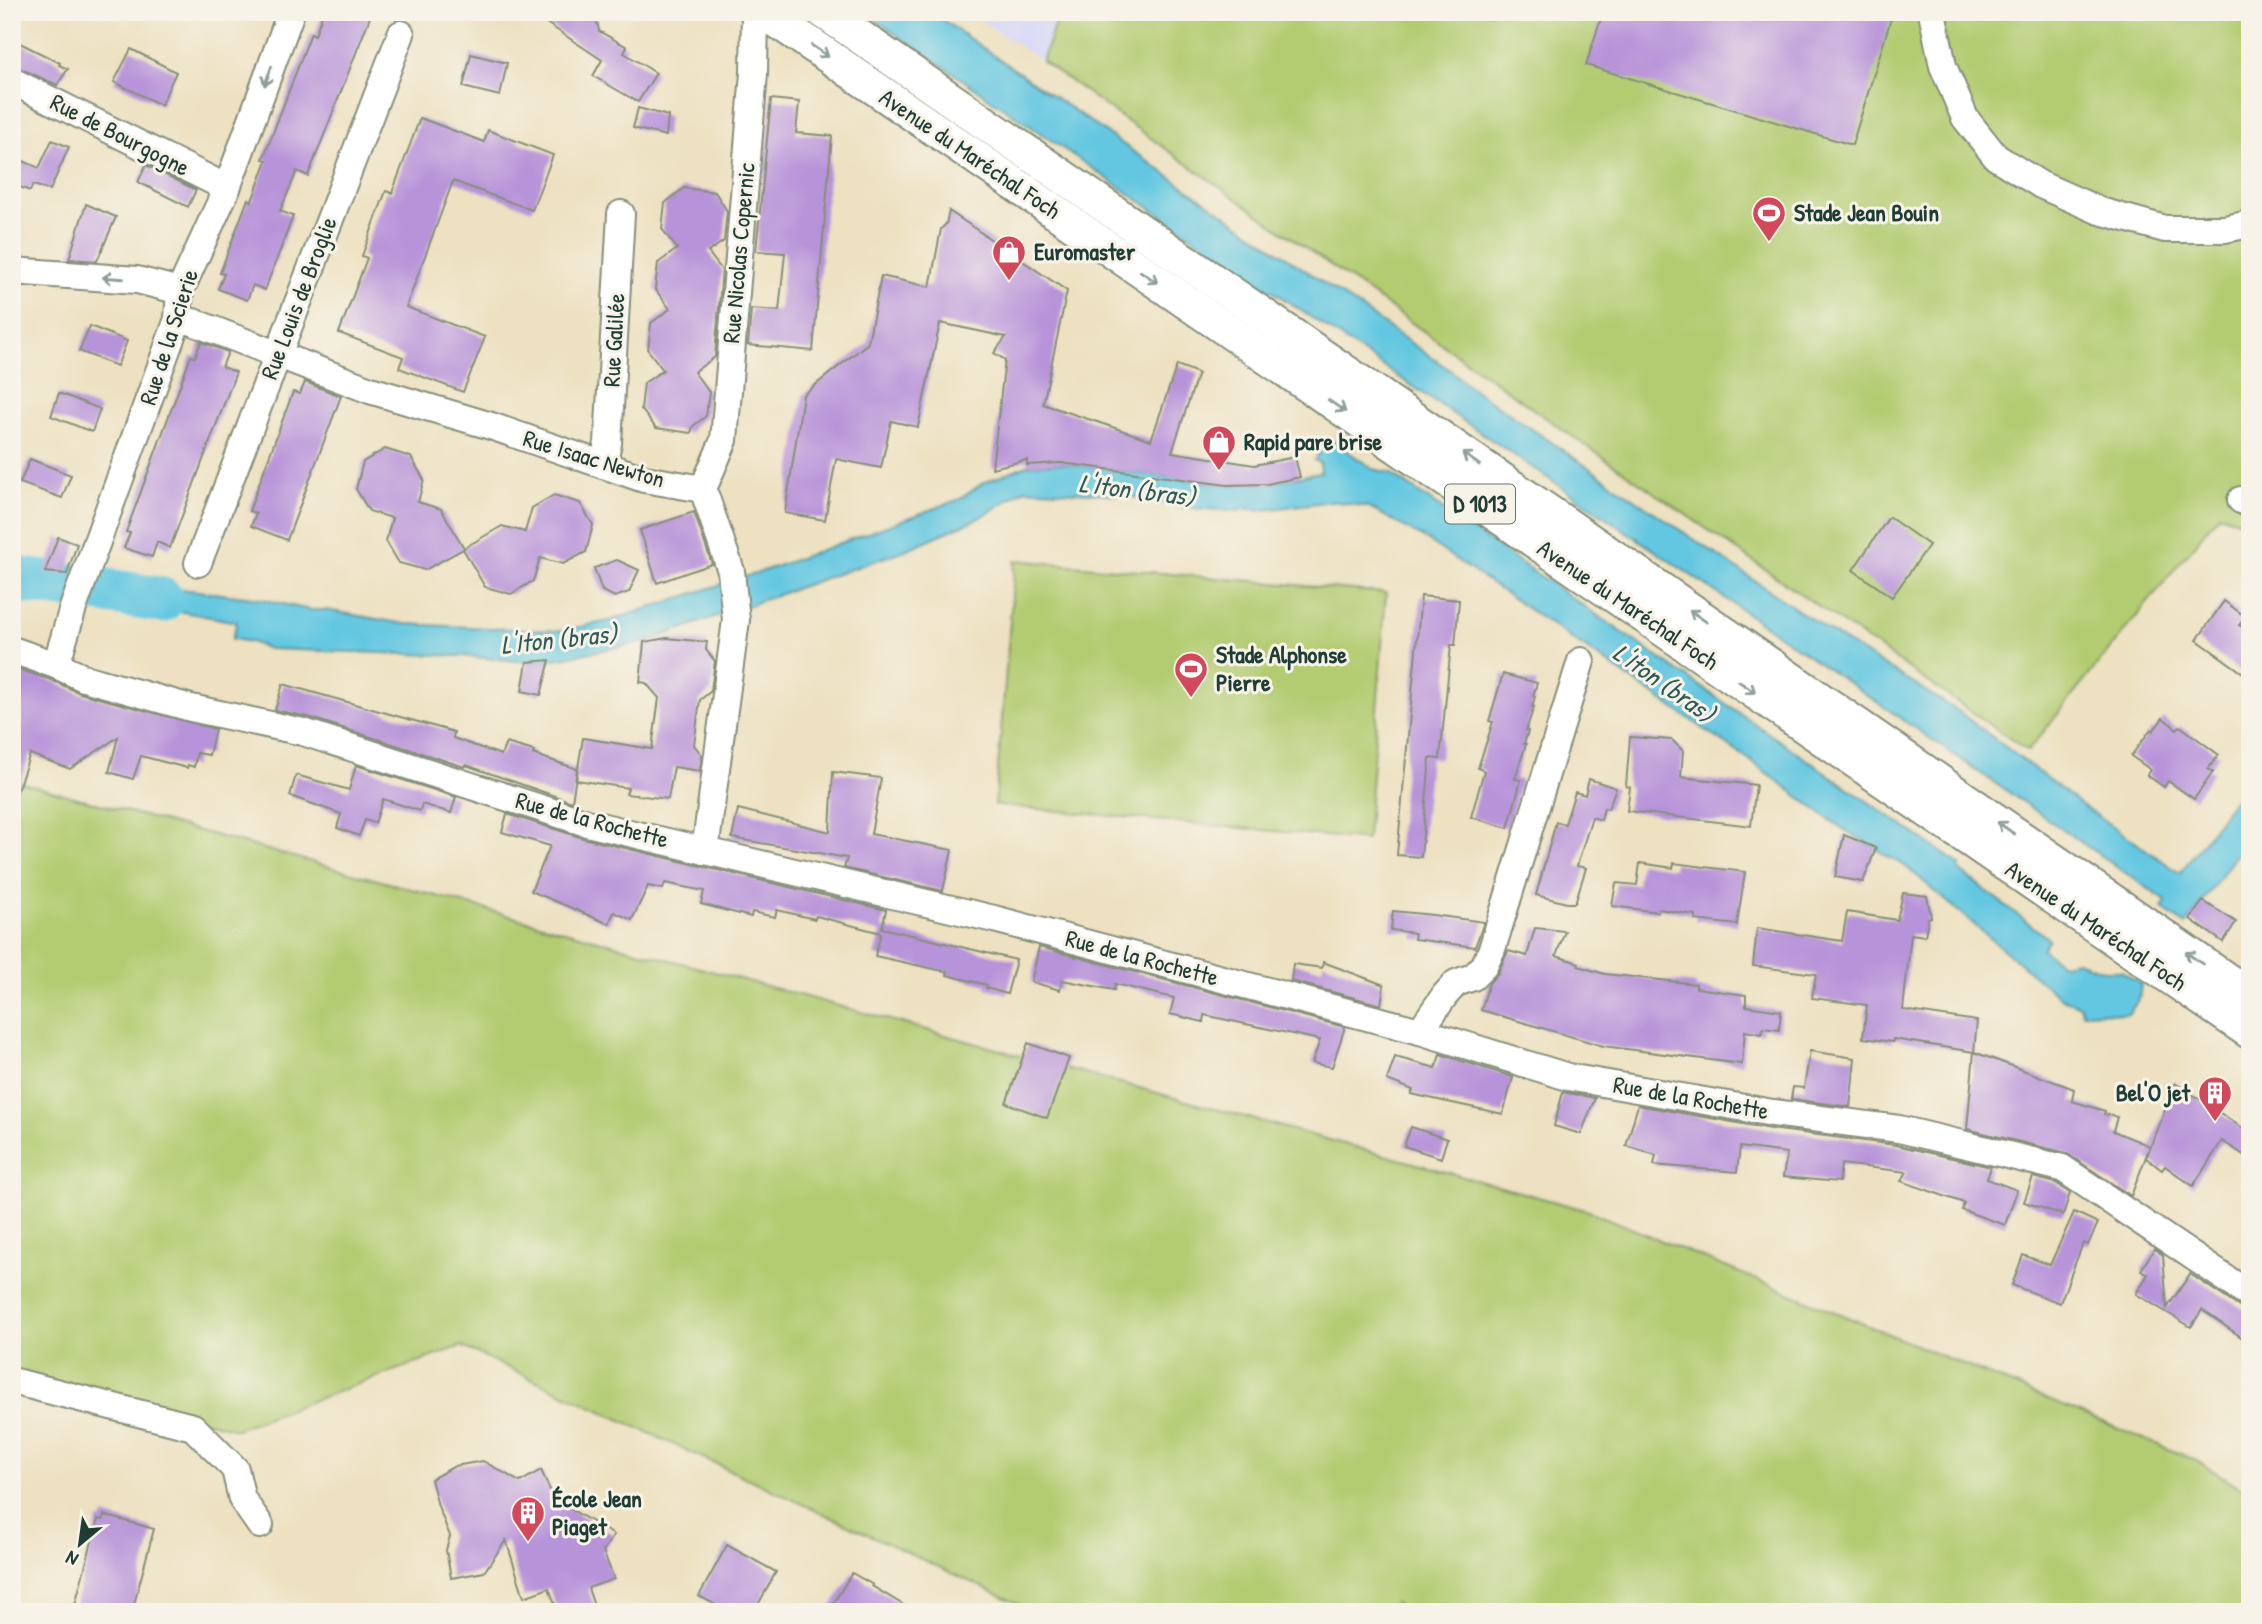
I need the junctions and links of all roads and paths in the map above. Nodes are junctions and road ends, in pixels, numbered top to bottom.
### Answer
1 (291, 12) edge
2 (755, 12) edge
3 (764, 12) edge
4 (824, 12) edge
5 (1932, 12) edge
6 (401, 34) dead end
7 (12, 81) edge
8 (227, 188) junction
9 (621, 214) dead end
10 (2250, 225) edge
11 (12, 271) edge
12 (180, 291) junction
13 (178, 319) junction
14 (277, 355) junction
15 (603, 464) junction
16 (703, 489) junction
17 (198, 563) dead end
18 (12, 650) edge
19 (1581, 661) dead end
20 (56, 665) junction
21 (705, 850) junction
22 (2250, 996) edge
23 (1420, 1031) junction
24 (2250, 1032) edge
25 (2250, 1295) edge
26 (12, 1381) edge
27 (260, 1525) dead end

1 -> 8 street, Rue de la Scierie
2 - 16 street, Rue Nicolas Copernic
3 -> 24 main road, Avenue du Maréchal Foch / D 1013
22 -> 4 main road, Avenue du Maréchal Foch / D 1013
5 - 10 street
6 - 14 street, Rue Louis de Broglie
7 - 8 street, Rue de Bourgogne
8 - 12 street, Rue de la Scierie
9 - 15 street, Rue Galilée
12 -> 11 street
12 - 13 street, Rue de la Scierie
13 - 14 street, Rue Isaac Newton
13 - 20 street, Rue de la Scierie
14 - 15 street, Rue Isaac Newton
14 - 17 street, Rue Louis de Broglie
15 - 16 street, Rue Isaac Newton
16 - 21 street
18 - 20 street, Rue de la Rochette
19 - 23 street
20 - 21 street, Rue de la Rochette
21 - 23 street, Rue de la Rochette
23 - 25 street, Rue de la Rochette
26 - 27 street

